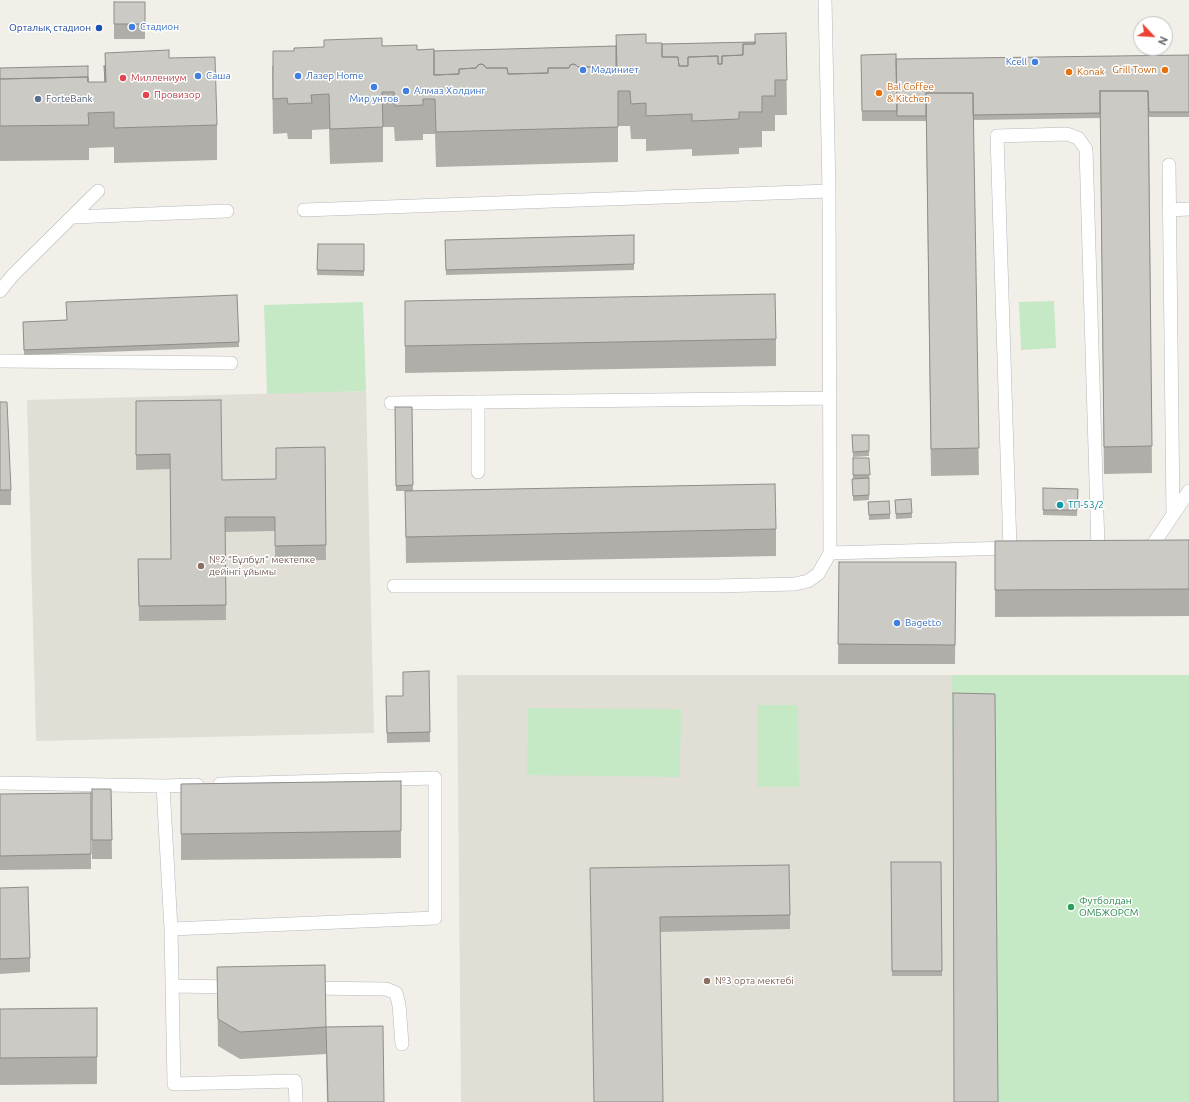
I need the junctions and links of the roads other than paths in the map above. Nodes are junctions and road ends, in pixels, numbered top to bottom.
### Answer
1 (825, 0) edge
2 (1169, 164) dead end
3 (98, 191) dead end
4 (829, 191) junction
5 (1189, 209) edge
6 (304, 210) dead end
7 (1170, 210) junction
8 (227, 211) dead end
9 (72, 217) junction
10 (0, 291) edge
11 (0, 361) edge
12 (231, 363) dead end
13 (830, 398) junction
14 (478, 402) junction
15 (391, 403) dead end
16 (478, 472) dead end
17 (1189, 491) edge
18 (1173, 515) junction
19 (1010, 548) junction
20 (1024, 548) edge
21 (1083, 548) edge
22 (1098, 548) junction
23 (1113, 548) edge
24 (1128, 548) edge
25 (1150, 549) junction
26 (1166, 549) edge
27 (830, 553) junction
28 (394, 586) dead end
29 (0, 783) edge
30 (163, 786) junction
31 (172, 928) junction
32 (172, 986) junction
33 (248, 987) edge
34 (294, 988) edge
35 (402, 1044) dead end
36 (296, 1102) edge

1 - 4 lane
2 - 7 lane
3 - 9 lane
4 - 6 lane
4 - 13 lane
5 - 7 lane
7 - 18 lane
8 - 9 lane
9 - 10 lane
11 - 12 lane
13 - 14 lane
13 - 27 lane
14 - 15 lane
14 - 16 lane
17 - 18 lane
18 - 25 lane
19 - 20 lane
19 - 22 lane
19 - 27 lane
21 - 22 lane
22 - 23 lane
24 - 25 lane
25 - 26 lane
27 - 28 lane
29 - 30 lane
30 - 31 lane
30 - 31 lane
31 - 32 lane
32 - 33 lane
32 - 36 lane
34 - 35 lane

